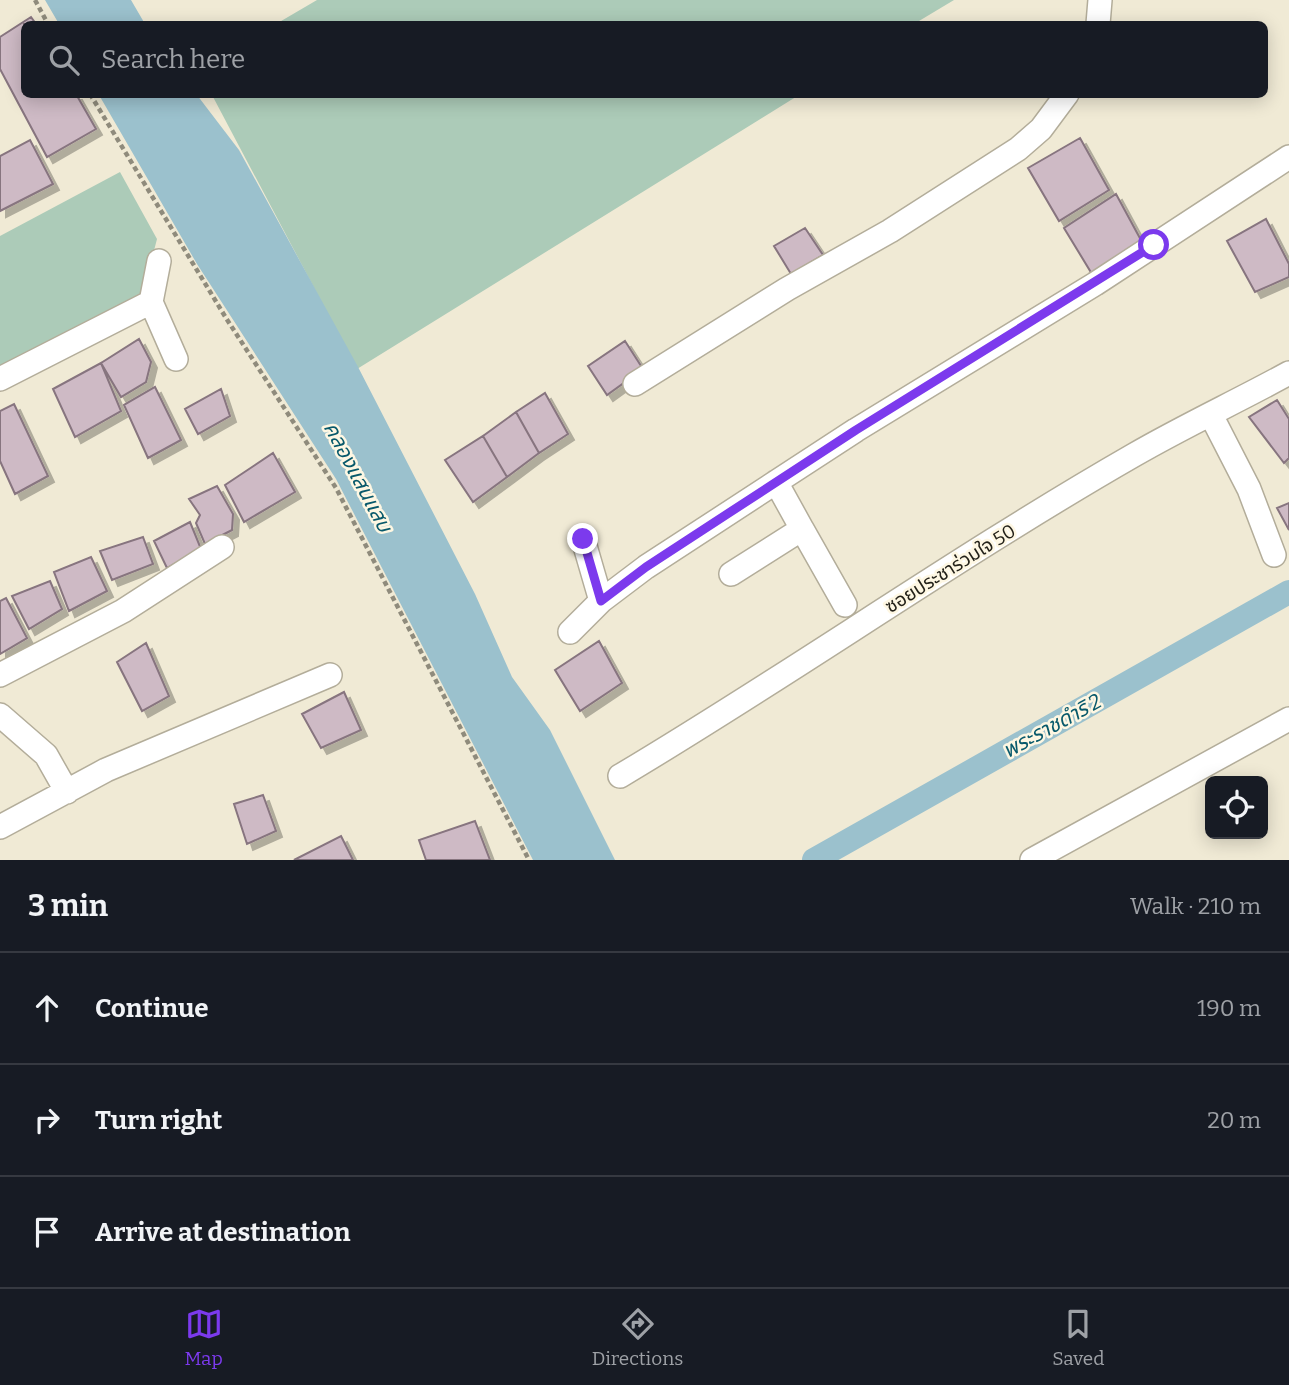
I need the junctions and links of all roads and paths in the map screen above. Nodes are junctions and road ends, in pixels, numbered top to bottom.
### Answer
1 (35, 0) edge
2 (1100, 0) edge
3 (46, 21) edge
4 (1098, 21) edge
5 (92, 98) edge
6 (1064, 98) edge
7 (1289, 157) edge
8 (159, 261) dead end
9 (151, 302) junction
10 (176, 359) dead end
11 (1289, 373) edge
12 (0, 379) edge
13 (635, 384) dead end
14 (1211, 415) junction
15 (776, 482) junction
16 (802, 529) junction
17 (583, 539) dead end
18 (222, 547) dead end
19 (1274, 555) dead end
20 (731, 575) dead end
21 (601, 601) junction
22 (845, 606) dead end
23 (570, 632) dead end
24 (0, 675) edge
25 (330, 675) dead end
26 (0, 715) edge
27 (1289, 719) edge
28 (620, 776) dead end
29 (67, 792) junction
30 (0, 827) edge
31 (529, 860) edge
32 (1032, 860) edge

1 - 3 path
2 - 4 street
5 - 31 path
6 - 13 street
7 - 15 street
8 - 9 street
9 - 10 street
9 - 12 street
11 - 14 street, ซอยประชาร่วมใจ 50
14 - 19 street
14 - 28 street, ซอยประชาร่วมใจ 50
15 - 16 street
15 - 21 street
16 - 20 street
16 - 22 street
17 - 21 street
18 - 24 street
21 - 23 street
25 - 29 street
26 - 29 street
27 - 32 street
29 - 30 street

